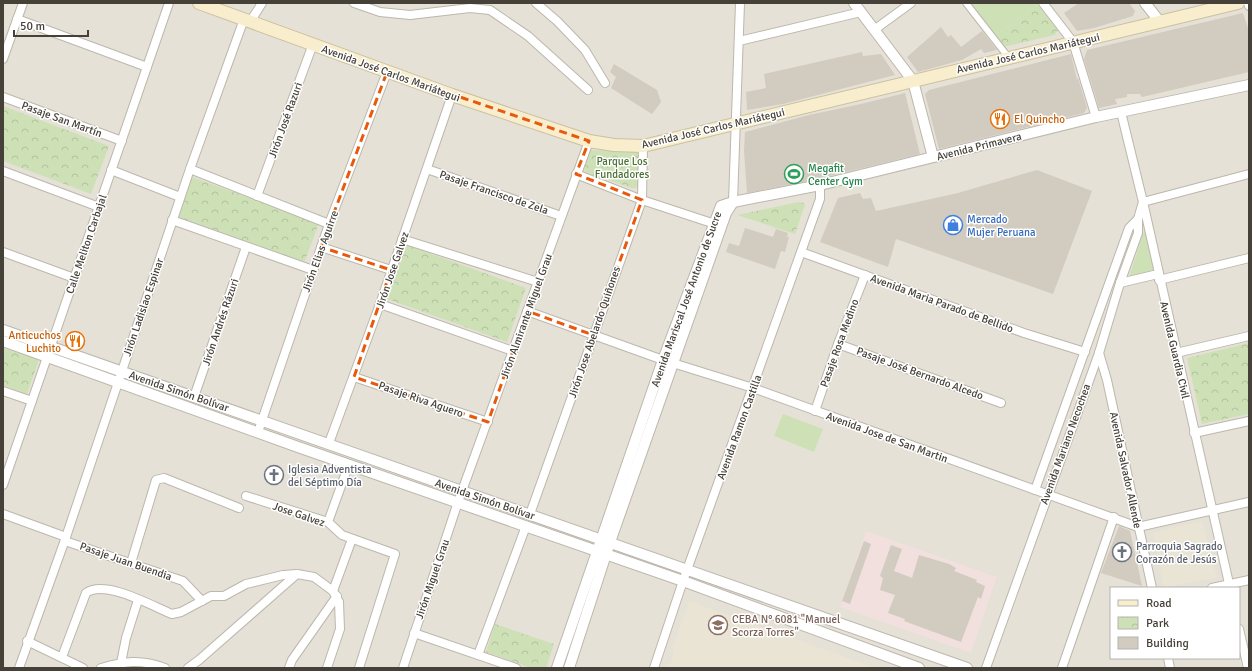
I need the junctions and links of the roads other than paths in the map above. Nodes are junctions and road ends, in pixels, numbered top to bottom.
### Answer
1 (23, 3) edge
2 (169, 3) edge
3 (199, 3) edge
4 (262, 3) edge
5 (354, 3) edge
6 (536, 3) edge
7 (740, 3) edge
8 (854, 3) edge
9 (912, 3) edge
10 (966, 3) edge
11 (1043, 3) edge
12 (1145, 3) edge
13 (1238, 3) edge
14 (861, 12) junction
15 (17, 19) junction
16 (247, 20) junction
17 (1160, 22) junction
18 (874, 30) junction
19 (739, 41) junction
20 (1074, 42) junction
21 (313, 44) junction
22 (1009, 58) junction
23 (3, 59) edge
24 (147, 67) junction
25 (387, 72) junction
26 (912, 81) junction
27 (605, 83) dead end
28 (1249, 84) edge
29 (588, 90) dead end
30 (452, 95) junction
31 (3, 97) edge
32 (1121, 112) junction
33 (1096, 117) junction
34 (736, 123) junction
35 (122, 141) junction
36 (589, 141) junction
37 (643, 146) junction
38 (933, 157) junction
39 (427, 169) junction
40 (112, 170) junction
41 (190, 170) junction
42 (3, 171) edge
43 (576, 174) junction
44 (1249, 174) edge
45 (820, 185) junction
46 (257, 196) junction
47 (180, 197) junction
48 (642, 200) junction
49 (733, 202) junction
50 (1143, 202) junction
51 (99, 207) junction
52 (562, 216) junction
53 (1138, 219) junction
54 (172, 220) junction
55 (329, 224) junction
56 (717, 225) junction
57 (402, 239) junction
58 (246, 247) junction
59 (321, 247) junction
60 (3, 252) edge
61 (801, 252) junction
62 (1249, 258) edge
63 (313, 270) junction
64 (391, 270) junction
65 (865, 275) junction
66 (1159, 277) junction
67 (74, 278) junction
68 (538, 282) junction
69 (1120, 283) junction
70 (380, 304) junction
71 (527, 311) junction
72 (3, 330) edge
73 (594, 335) junction
74 (1249, 336) edge
75 (3, 340) edge
76 (838, 344) junction
77 (513, 351) junction
78 (49, 352) junction
79 (1085, 352) junction
80 (1099, 353) junction
81 (1176, 354) junction
82 (663, 360) junction
83 (674, 364) junction
84 (121, 371) junction
85 (354, 377) junction
86 (118, 381) junction
87 (753, 388) junction
88 (3, 391) edge
89 (194, 397) junction
90 (32, 401) junction
91 (1001, 403) dead end
92 (815, 411) junction
93 (262, 420) junction
94 (1249, 421) edge
95 (488, 422) junction
96 (258, 432) junction
97 (1194, 433) junction
98 (329, 443) junction
99 (348, 464) junction
100 (6, 469) edge
101 (3, 486) edge
102 (1035, 490) junction
103 (463, 491) junction
104 (1047, 494) junction
105 (246, 496) dead end
106 (458, 502) junction
107 (1249, 502) edge
108 (240, 508) dead end
109 (1212, 510) junction
110 (3, 514) edge
111 (530, 514) junction
112 (1114, 517) junction
113 (328, 522) junction
114 (526, 526) junction
115 (1138, 527) junction
116 (66, 539) junction
117 (352, 540) junction
118 (605, 540) junction
119 (602, 552) junction
120 (131, 563) junction
121 (687, 568) junction
122 (297, 574) junction
123 (1249, 580) edge
124 (683, 581) junction
125 (1229, 586) edge
126 (1152, 587) edge
127 (335, 594) junction
128 (138, 600) junction
129 (202, 601) junction
130 (414, 633) junction
131 (1240, 633) edge
132 (870, 634) junction
133 (27, 641) junction
134 (865, 648) junction
135 (478, 656) junction
136 (62, 657) junction
137 (197, 664) edge
138 (121, 665) edge
139 (19, 668) edge
140 (83, 668) edge
141 (101, 668) edge
142 (165, 668) edge
143 (188, 668) edge
144 (289, 668) edge
145 (327, 668) edge
146 (359, 668) edge
147 (403, 668) edge
148 (516, 668) edge
149 (557, 668) edge
150 (569, 668) edge
151 (654, 668) edge
152 (919, 668) edge
153 (967, 668) edge
154 (986, 668) edge
155 (1062, 668) edge
156 (1248, 668) edge

1 - 15 street
2 - 24 street, Calle Meliton Carbajal
3 - 16 main road, Avenida José Carlos Mariátegui
4 - 16 street, Jirón Ladislao Espinar
5 - 29 street
6 - 27 street
7 - 19 street
8 - 14 street
9 - 18 street
10 - 22 street
11 - 20 street
12 - 17 street
13 - 17 main road, Avenida José Carlos Mariátegui
14 - 18 street
14 - 19 street
15 - 23 street
15 - 24 street
16 - 21 main road, Avenida José Carlos Mariátegui
16 - 41 street, Jirón Ladislao Espinar
17 - 20 main road, Avenida José Carlos Mariátegui
18 - 26 street
19 - 34 street
20 - 22 main road, Avenida José Carlos Mariátegui
20 - 33 street
21 - 25 main road, Avenida José Carlos Mariátegui
21 - 46 street, Jirón José Razuri
22 - 26 main road, Avenida José Carlos Mariátegui
24 - 35 street, Calle Meliton Carbajal
25 - 30 main road, Avenida José Carlos Mariátegui
25 - 55 street, Jirón Elias Aguirre
26 - 34 main road, Avenida José Carlos Mariátegui
26 - 38 street
28 - 32 street, Avenida Primavera
30 - 36 main road, Avenida José Carlos Mariátegui
30 - 39 street, Jirón Jose Galvez
31 - 35 street, Pasaje San Martín
32 - 33 street, Avenida Primavera
32 - 50 street, Avenida Guardia Civil
33 - 38 street, Avenida Primavera
34 - 37 main road, Avenida José Carlos Mariátegui
34 - 49 street
35 - 40 street, Calle Meliton Carbajal
36 - 37 main road, Avenida José Carlos Mariátegui
36 - 43 street, Jirón Almirante Miguel Grau
37 - 48 street, Jirón Jose Abelardo Quiñones
38 - 45 street, Avenida Primavera
39 - 52 street, Pasaje Francisco de Zela
39 - 57 street, Jirón Jose Galvez
40 - 47 street
40 - 51 street, Calle Meliton Carbajal
41 - 46 street
41 - 47 street, Jirón Ladislao Espinar
42 - 51 street
43 - 48 street
43 - 52 street, Jirón Almirante Miguel Grau
44 - 50 street
45 - 49 street, Avenida Primavera
45 - 61 street, Avenida Ramon Castilla
46 - 55 street
47 - 54 street, Jirón Ladislao Espinar
48 - 56 street
48 - 73 street, Jirón Jose Abelardo Quiñones
49 - 56 street, Avenida Mariscal José Antonio de Sucre
50 - 53 street, Avenida Mariano Necochea
50 - 66 street, Avenida Guardia Civil
51 - 67 street, Calle Meliton Carbajal
52 - 68 street, Jirón Almirante Miguel Grau
53 - 69 street, Avenida Mariano Necochea
53 - 79 street, Avenida Mariano Necochea
54 - 58 street
54 - 84 street, Jirón Ladislao Espinar
55 - 59 street, Jirón Elias Aguirre
56 - 82 street, Avenida Mariscal José Antonio de Sucre
56 - 83 street, Avenida Mariscal José Antonio de Sucre
57 - 64 street, Jirón Jose Galvez
57 - 68 street
58 - 63 street
58 - 89 street, Jirón Andrés Rázuri
59 - 63 street, Jirón Elias Aguirre
59 - 64 street
60 - 67 street
61 - 65 street, Avenida Maria Parado de Bellido
61 - 87 street, Avenida Ramon Castilla
62 - 66 street
63 - 93 street, Jirón Elias Aguirre
64 - 70 street, Jirón Jose Galvez
65 - 76 street, Pasaje Rosa Medino
65 - 79 street, Avenida Maria Parado de Bellido
66 - 69 street
66 - 81 street, Avenida Guardia Civil
67 - 78 street, Calle Meliton Carbajal
68 - 71 street, Jirón Almirante Miguel Grau
69 - 80 street, Avenida Mariano Necochea
70 - 77 street
70 - 85 street, Jirón Jose Galvez
71 - 73 street, Avenida Jose de San Martin
71 - 77 street, Jirón Almirante Miguel Grau
72 - 78 street, Avenida Simón Bolívar
73 - 82 street, Avenida Jose de San Martin
73 - 111 street, Jirón Jose Abelardo Quiñones
74 - 81 street
75 - 78 street, Avenida Simón Bolívar
76 - 91 street, Pasaje José Bernardo Alcedo
76 - 92 street, Pasaje Rosa Medino
77 - 95 street, Jirón Almirante Miguel Grau
78 - 84 street, Avenida Simón Bolívar
78 - 86 street, Avenida Simón Bolívar
78 - 90 street, Calle Meliton Carbajal
79 - 102 street, Avenida Mariano Necochea
80 - 104 street, Avenida Mariano Necochea
80 - 115 street, Avenida Salvador Allende
81 - 97 street, Avenida Guardia Civil
82 - 83 street, Avenida Jose de San Martin
82 - 118 street, Avenida Mariscal José Antonio de Sucre
83 - 87 street, Avenida Jose de San Martin
83 - 118 street, Avenida Mariscal José Antonio de Sucre
84 - 86 street, Jirón Ladislao Espinar
84 - 89 street, Avenida Simón Bolívar
85 - 95 street, Pasaje Riva Aguero
85 - 98 street, Jirón Jose Galvez
86 - 96 street, Avenida Simón Bolívar
86 - 116 street, Jirón Ladislao Espinar
87 - 92 street, Avenida Jose de San Martin
87 - 121 street, Avenida Ramon Castilla
88 - 90 street
89 - 93 street, Avenida Simón Bolívar
90 - 100 street, Calle Meliton Carbajal
92 - 102 street, Avenida Jose de San Martin
93 - 96 street, Jirón Elias Aguirre
93 - 98 street, Avenida Simón Bolívar
94 - 97 street
95 - 103 street, Jirón Almirante Miguel Grau
96 - 99 street, Avenida Simón Bolívar
97 - 109 street, Avenida Guardia Civil
98 - 103 street, Avenida Simón Bolívar
99 - 106 street, Avenida Simón Bolívar
99 - 113 street
100 - 101 street, Calle Meliton Carbajal
102 - 104 street, Avenida Jose de San Martin
103 - 106 street, Jirón Miguel Grau
103 - 111 street, Avenida Simón Bolívar
104 - 112 street, Avenida Jose de San Martin
104 - 154 street, Avenida Mariano Necochea
105 - 113 street, Jose Galvez
106 - 114 street, Avenida Simón Bolívar
106 - 130 street, Jirón Miguel Grau
107 - 109 street
108 - 120 street
109 - 115 street
109 - 125 street, Avenida Guardia Civil
110 - 116 street, Pasaje Juan Buendia
111 - 118 street, Avenida Simón Bolívar
112 - 115 street, Avenida Jose de San Martin
112 - 155 street
113 - 117 street, Jose Galvez
114 - 119 street, Avenida Simón Bolívar
114 - 135 street
115 - 126 street, Avenida Salvador Allende
116 - 120 street, Pasaje Juan Buendia
116 - 133 street, Jirón Ladislao Espinar
117 - 127 street
117 - 146 street, Jose Galvez
118 - 119 street, Avenida Mariscal José Antonio de Sucre
118 - 121 street, Avenida Simón Bolívar
119 - 124 street, Avenida Simón Bolívar
119 - 149 street, Avenida Mariscal José Antonio de Sucre
119 - 150 street, Avenida Mariscal José Antonio de Sucre
120 - 129 street, Pasaje Juan Buendia
121 - 124 street, Avenida Ramon Castilla
121 - 132 street, Avenida Simón Bolívar
122 - 127 street
122 - 129 street
122 - 137 street
123 - 125 street
124 - 134 street, Avenida Simón Bolívar
124 - 151 street, Avenida Ramon Castilla
127 - 144 street
127 - 145 street
128 - 129 street
128 - 136 street
128 - 138 street
130 - 135 street
130 - 147 street, Jirón Miguel Grau
131 - 156 street
132 - 134 street
132 - 153 street, Avenida Simón Bolívar
133 - 136 street
133 - 139 street, Jirón Ladislao Espinar
134 - 152 street, Avenida Simón Bolívar
135 - 148 street
136 - 140 street
137 - 143 street
138 - 141 street
138 - 142 street

